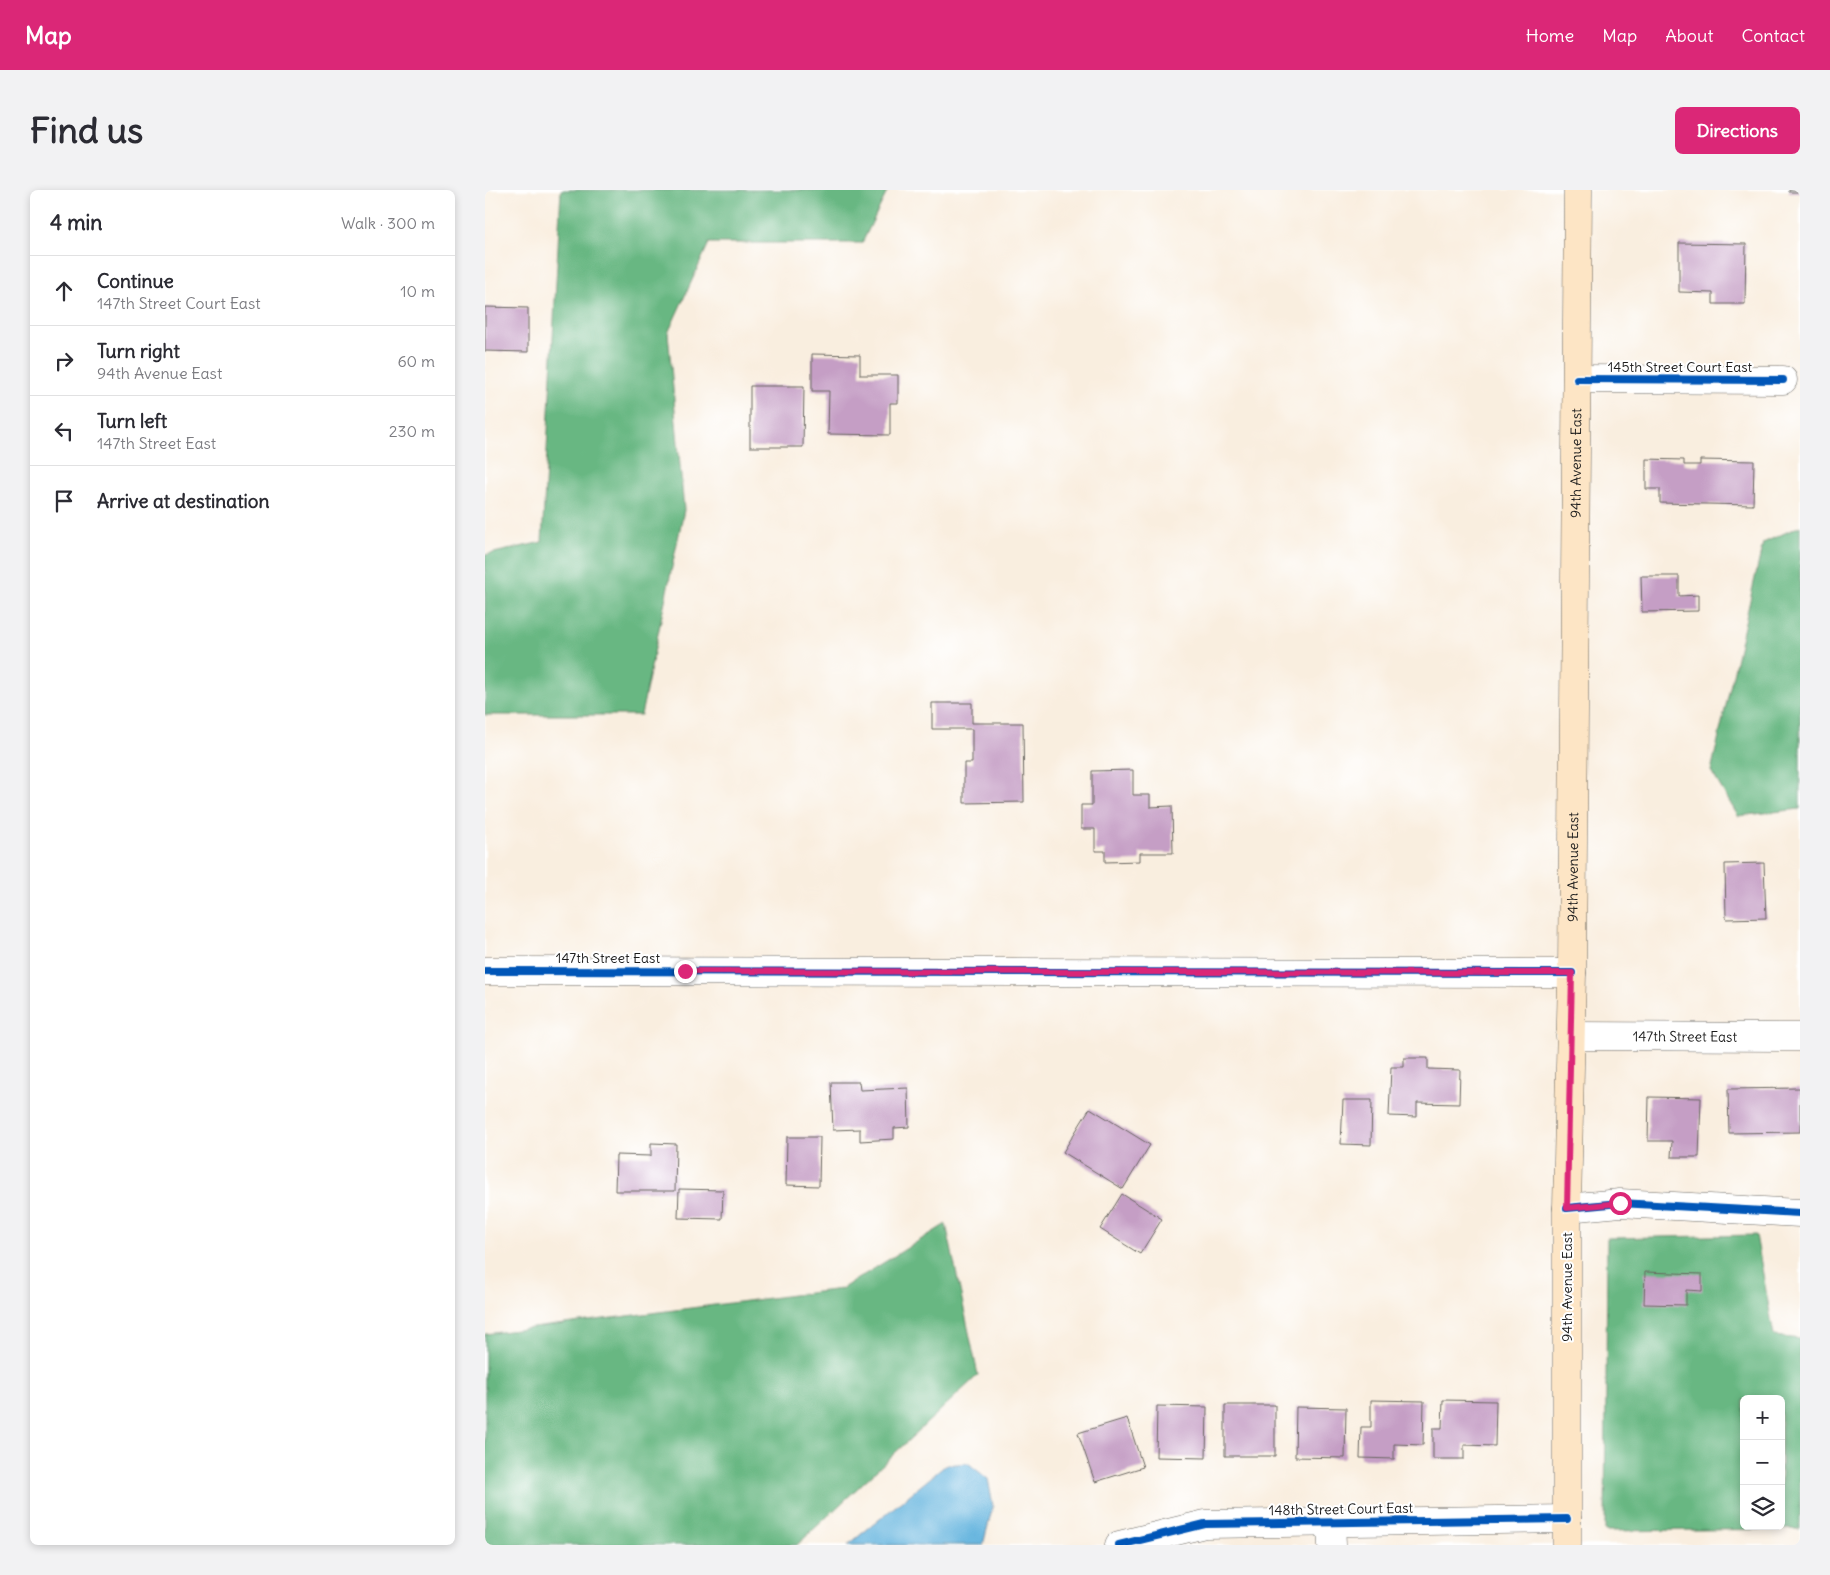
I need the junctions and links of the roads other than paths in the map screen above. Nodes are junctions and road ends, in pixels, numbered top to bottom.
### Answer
1 (1578, 190) edge
2 (1577, 379) junction
3 (1783, 380) dead end
4 (485, 971) edge
5 (1572, 973) junction
6 (1570, 1036) junction
7 (1800, 1037) edge
8 (1567, 1208) junction
9 (1800, 1213) edge
10 (1567, 1532) edge
11 (1332, 1533) edge
12 (1119, 1545) edge

1 - 2 main road, 94th Avenue East
2 - 3 street, 145th Street Court East
2 - 5 main road, 94th Avenue East
4 - 5 street, 147th Street East
5 - 6 main road, 94th Avenue East
6 - 7 street, 147th Street East
6 - 8 main road, 94th Avenue East
8 - 9 street
8 - 10 main road, 94th Avenue East
10 - 11 street, 148th Street Court East
11 - 12 street, 148th Street Court East

